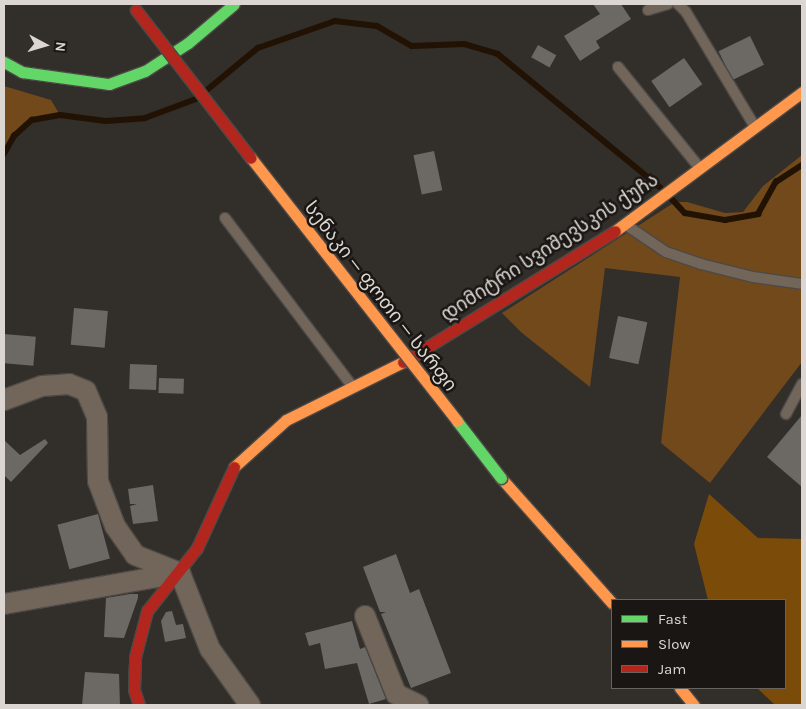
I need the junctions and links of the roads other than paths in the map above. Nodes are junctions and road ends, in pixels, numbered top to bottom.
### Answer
1 (234, 4) edge
2 (668, 4) edge
3 (678, 4) edge
4 (134, 7) edge
5 (648, 10) dead end
6 (4, 62) edge
7 (618, 67) dead end
8 (802, 92) edge
9 (755, 128) junction
10 (700, 169) junction
11 (225, 218) dead end
12 (625, 224) junction
13 (802, 284) edge
14 (802, 384) edge
15 (353, 387) junction
16 (4, 400) edge
17 (786, 414) dead end
18 (180, 573) junction
19 (611, 602) edge
20 (4, 604) edge
21 (364, 616) dead end
22 (681, 689) edge
23 (139, 705) edge
24 (250, 705) edge
25 (419, 705) edge
26 (694, 705) edge

1 - 6 main road
2 - 5 lane
3 - 9 lane
4 - 19 main road, სენაკი — ფოთი — სარფი, bridge
7 - 10 lane
8 - 9 main road, დიმიტრი სვიშევსკის ქუჩა
9 - 10 main road, დიმიტრი სვიშევსკის ქუჩა
10 - 12 main road, დიმიტრი სვიშევსკის ქუჩა
11 - 15 lane
12 - 13 lane
12 - 15 main road, დიმიტრი სვიშევსკის ქუჩა
14 - 17 lane
15 - 18 main road, დიმიტრი სვიშევსკის ქუჩა
16 - 18 street
18 - 20 street
18 - 23 main road, დიმიტრი სვიშევსკის ქუჩა
18 - 24 street
21 - 25 street
22 - 26 main road

